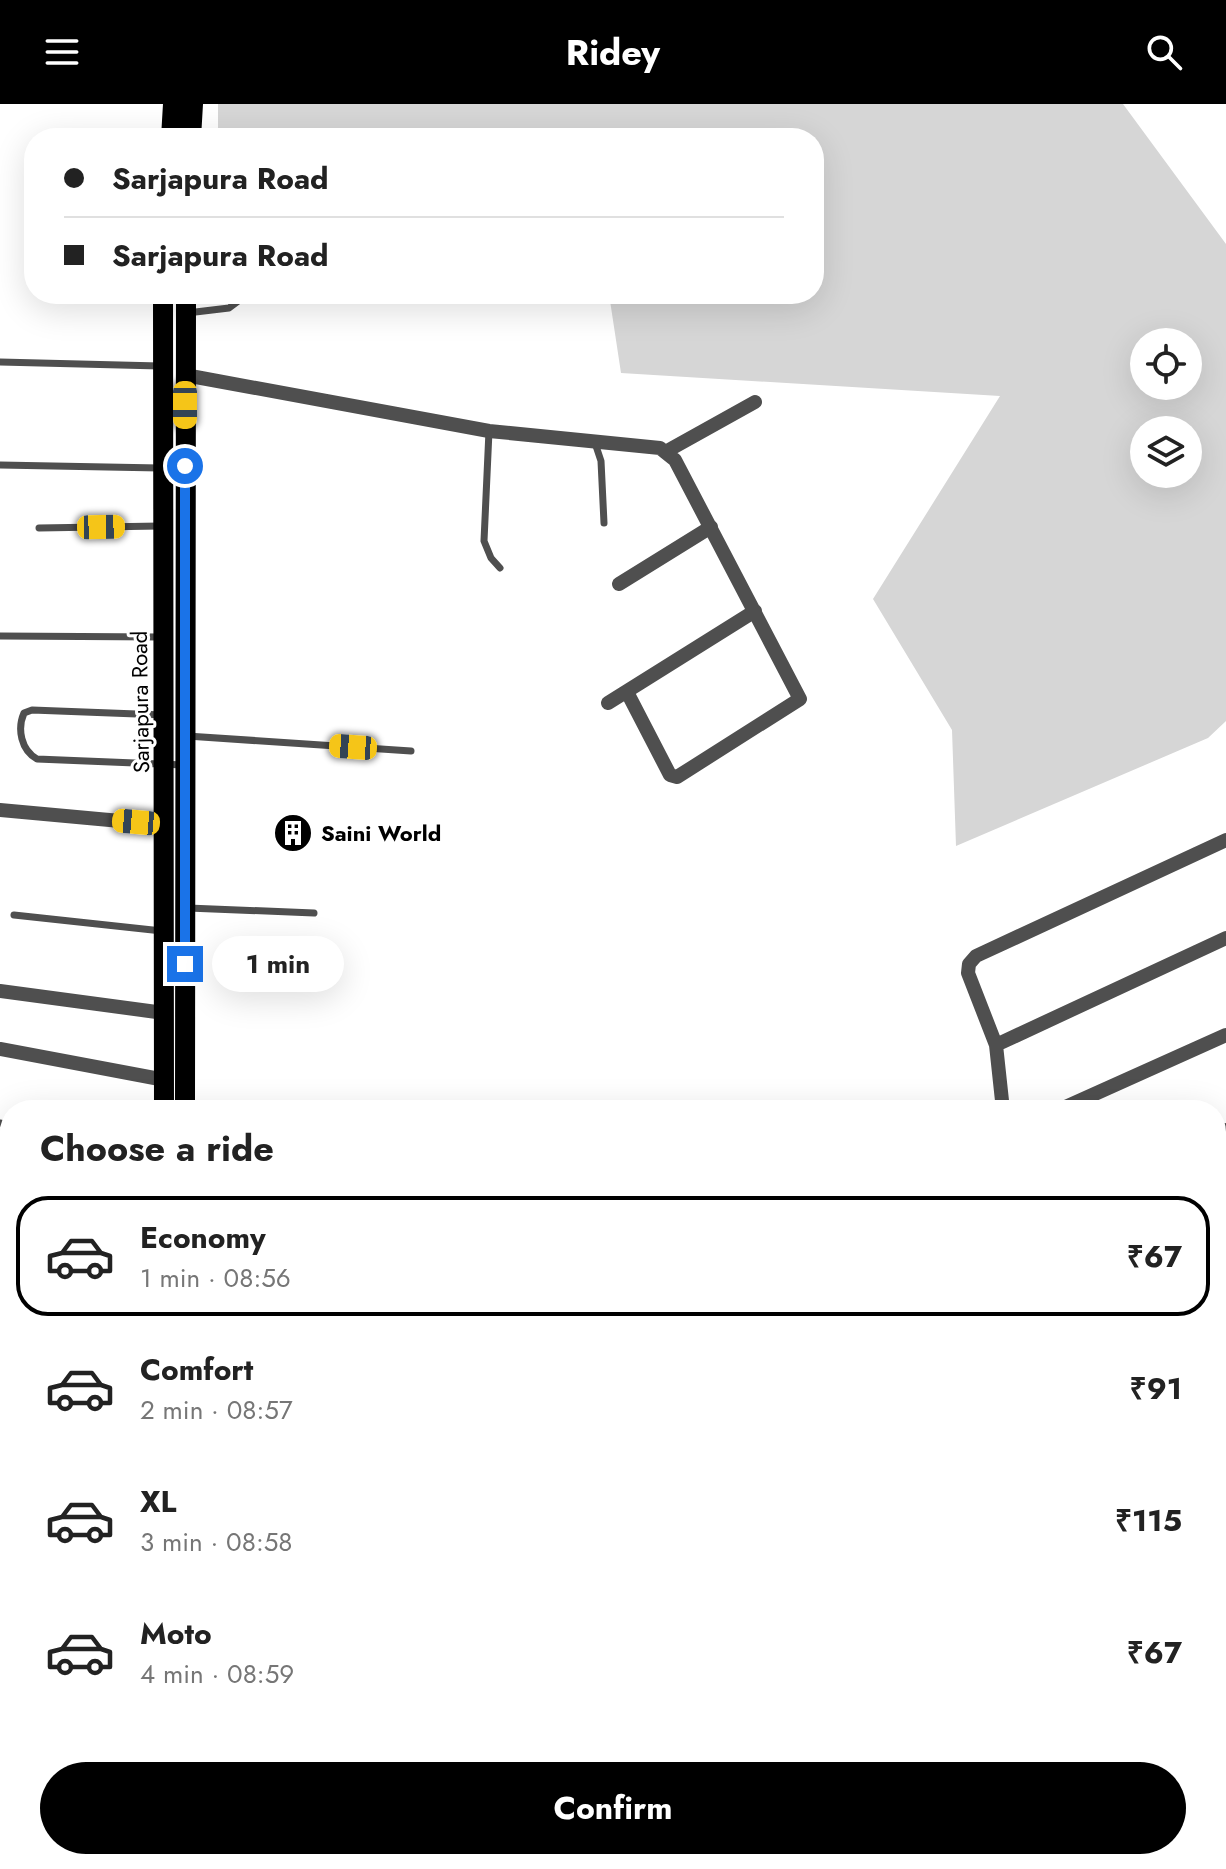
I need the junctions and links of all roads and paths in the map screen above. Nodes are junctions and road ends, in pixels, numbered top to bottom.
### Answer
1 (173, 104) edge
2 (193, 104) edge
3 (172, 128) edge
4 (192, 128) edge
5 (163, 304) edge
6 (186, 304) edge
7 (195, 304) edge
8 (234, 304) edge
9 (0, 362) edge
10 (162, 366) junction
11 (185, 375) junction
12 (755, 402) dead end
13 (489, 431) junction
14 (594, 441) junction
15 (667, 451) junction
16 (0, 465) edge
17 (162, 468) junction
18 (604, 523) dead end
19 (163, 526) junction
20 (711, 527) junction
21 (39, 528) dead end
22 (500, 568) dead end
23 (619, 584) dead end
24 (755, 611) junction
25 (0, 636) edge
26 (163, 638) junction
27 (627, 692) junction
28 (608, 703) dead end
29 (165, 715) junction
30 (185, 736) junction
31 (411, 751) dead end
32 (175, 766) junction
33 (0, 810) edge
34 (164, 825) junction
35 (1226, 840) edge
36 (185, 908) junction
37 (314, 913) dead end
38 (14, 915) dead end
39 (164, 931) junction
40 (1226, 938) edge
41 (0, 991) edge
42 (164, 1013) junction
43 (1226, 1035) edge
44 (996, 1045) junction
45 (0, 1049) edge
46 (165, 1080) junction
47 (164, 1100) edge
48 (185, 1100) edge
49 (1002, 1100) edge
50 (1081, 1100) edge

1 - 3 main road
2 - 4 main road
5 - 10 main road, Sarjapura Road
6 - 11 main road, Sarjapura Road
7 - 8 lane
9 - 10 lane
10 - 17 main road, Sarjapura Road
11 - 13 street
11 - 30 main road, Sarjapura Road
12 - 15 street
13 - 14 street
13 - 22 lane
14 - 15 street
14 - 18 lane
15 - 20 street
16 - 17 lane
17 - 19 main road, Sarjapura Road
19 - 21 lane
19 - 26 main road, Sarjapura Road
20 - 23 street
20 - 24 street
24 - 27 street
24 - 27 street
25 - 26 lane
26 - 29 main road, Sarjapura Road
27 - 28 street
29 - 32 main road, Sarjapura Road
29 - 32 lane
30 - 31 lane
30 - 32 main road, Sarjapura Road
32 - 34 main road, Sarjapura Road
32 - 36 main road, Sarjapura Road
33 - 34 street
34 - 39 main road, Sarjapura Road
35 - 44 street
36 - 37 lane
36 - 48 main road, Sarjapura Road
38 - 39 lane
39 - 42 main road, Sarjapura Road
40 - 44 street
41 - 42 street
42 - 46 main road, Sarjapura Road
43 - 50 street
44 - 49 street
45 - 46 street
46 - 47 main road, Sarjapura Road

